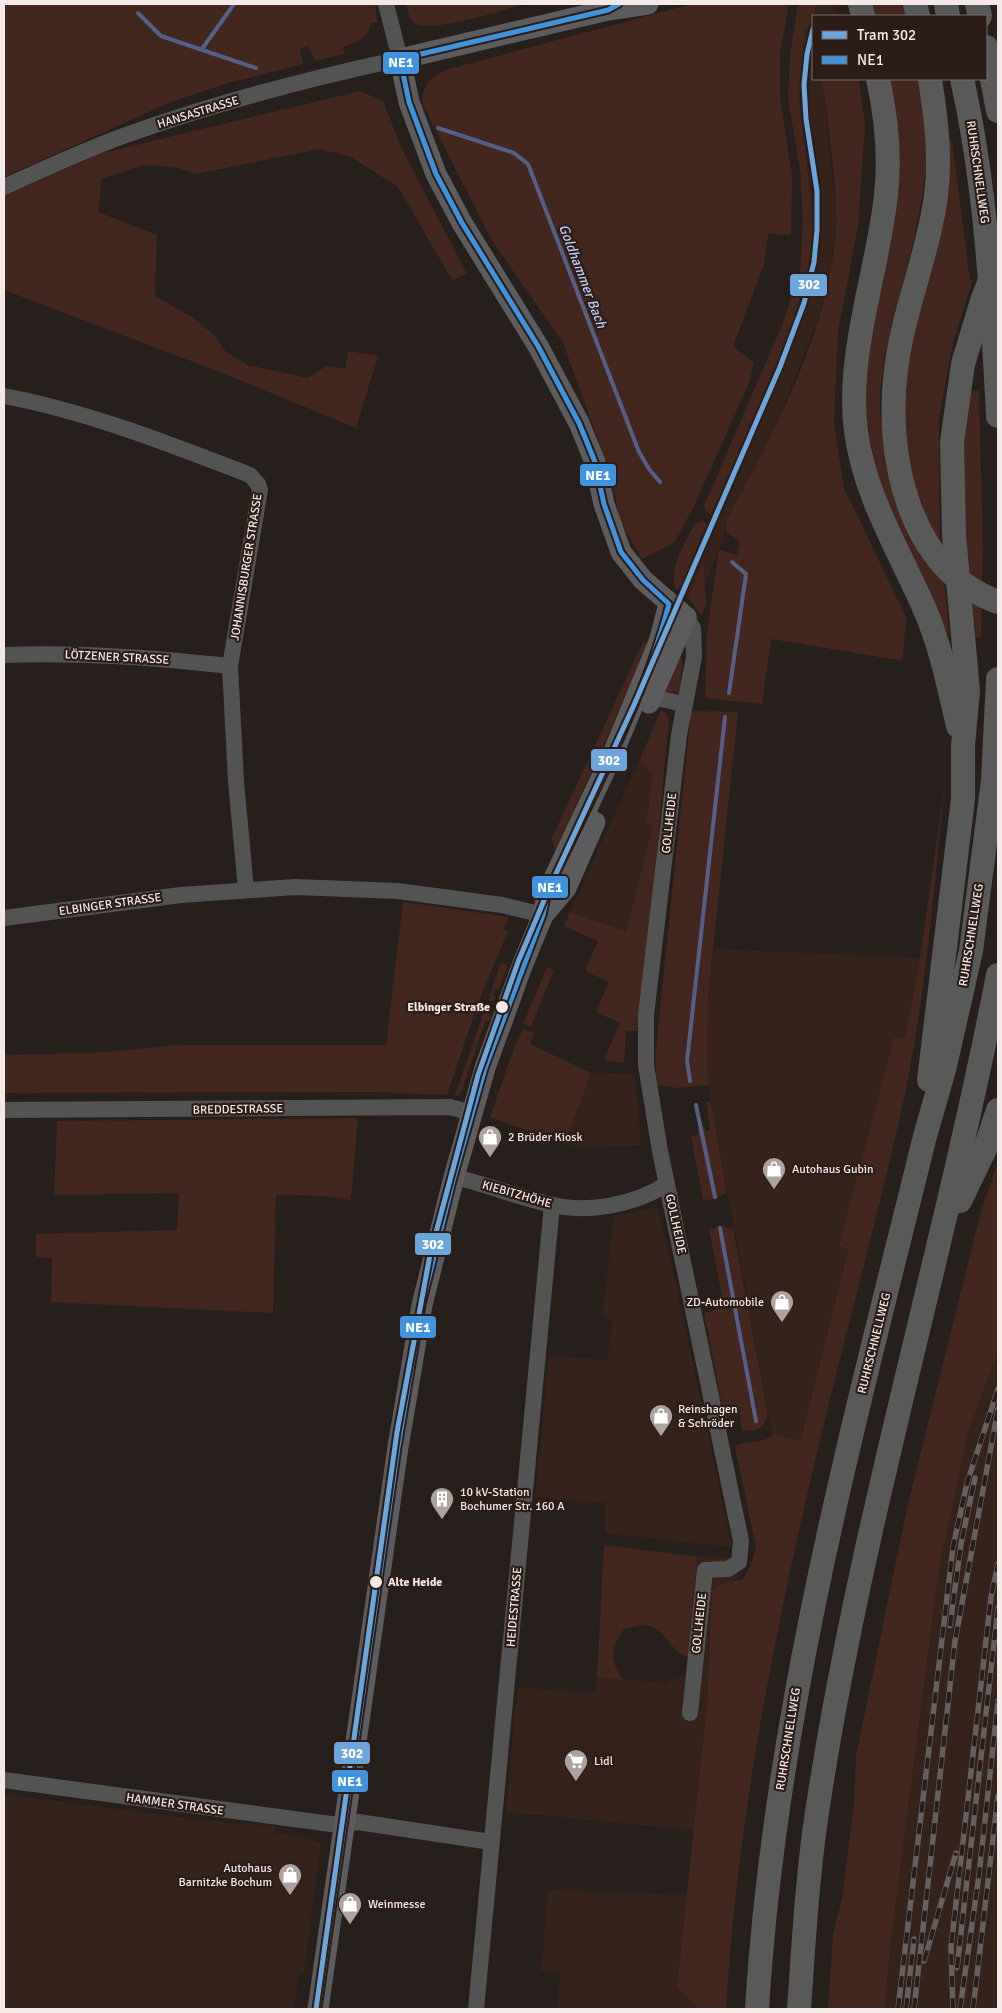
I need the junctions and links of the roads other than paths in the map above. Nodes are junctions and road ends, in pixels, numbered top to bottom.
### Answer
1 (386, 4) edge
2 (648, 4) edge
3 (614, 7) edge
4 (987, 51) edge
5 (400, 59) junction
6 (878, 80) edge
7 (930, 80) edge
8 (962, 80) edge
9 (998, 111) edge
10 (4, 187) edge
11 (998, 258) edge
12 (4, 396) edge
13 (998, 416) edge
14 (998, 602) edge
15 (669, 604) junction
16 (686, 618) junction
17 (4, 655) edge
18 (230, 666) junction
19 (998, 679) edge
20 (652, 697) junction
21 (684, 704) junction
22 (963, 745) junction
23 (246, 890) junction
24 (544, 915) junction
25 (4, 918) edge
26 (998, 976) edge
27 (4, 1110) edge
28 (998, 1110) edge
29 (472, 1112) junction
30 (925, 1136) junction
31 (454, 1176) junction
32 (667, 1184) junction
33 (552, 1205) junction
34 (942, 1241) junction
35 (690, 1713) dead end
36 (4, 1780) edge
37 (346, 1824) junction
38 (491, 1842) junction
39 (318, 2009) edge
40 (476, 2009) edge
41 (757, 2009) edge
42 (799, 2009) edge

1 - 5 street
2 - 3 main road
3 - 5 main road
4 - 9 highway
5 - 10 street, HANSASTRASSE
5 - 15 main road
6 - 22 highway
7 - 14 highway
8 - 13 highway, RUHRSCHNELLWEG
11 - 22 highway
12 - 18 street, JOHANNISBURGER STRASSE
15 - 16 main road
15 - 24 main road
16 - 20 main road
16 - 21 street, GOLLHEIDE
17 - 18 street, LÖTZENER STRASSE
18 - 23 street, JOHANNISBURGER STRASSE
19 - 30 highway, RUHRSCHNELLWEG
20 - 21 street
20 - 24 main road
21 - 32 street, GOLLHEIDE
22 - 30 highway
23 - 24 street, ELBINGER STRASSE
23 - 25 street, ELBINGER STRASSE
24 - 29 main road
26 - 34 highway
27 - 29 street, BREDDESTRASSE
28 - 34 highway
29 - 31 main road
30 - 41 highway, RUHRSCHNELLWEG
31 - 33 street, KIEBITZHÖHE
31 - 37 main road
32 - 33 street, KIEBITZHÖHE
32 - 35 street, GOLLHEIDE
33 - 38 street, HEIDESTRASSE
34 - 42 highway
36 - 37 street, HAMMER STRASSE
37 - 38 street
37 - 39 main road
38 - 40 street, HEIDESTRASSE

